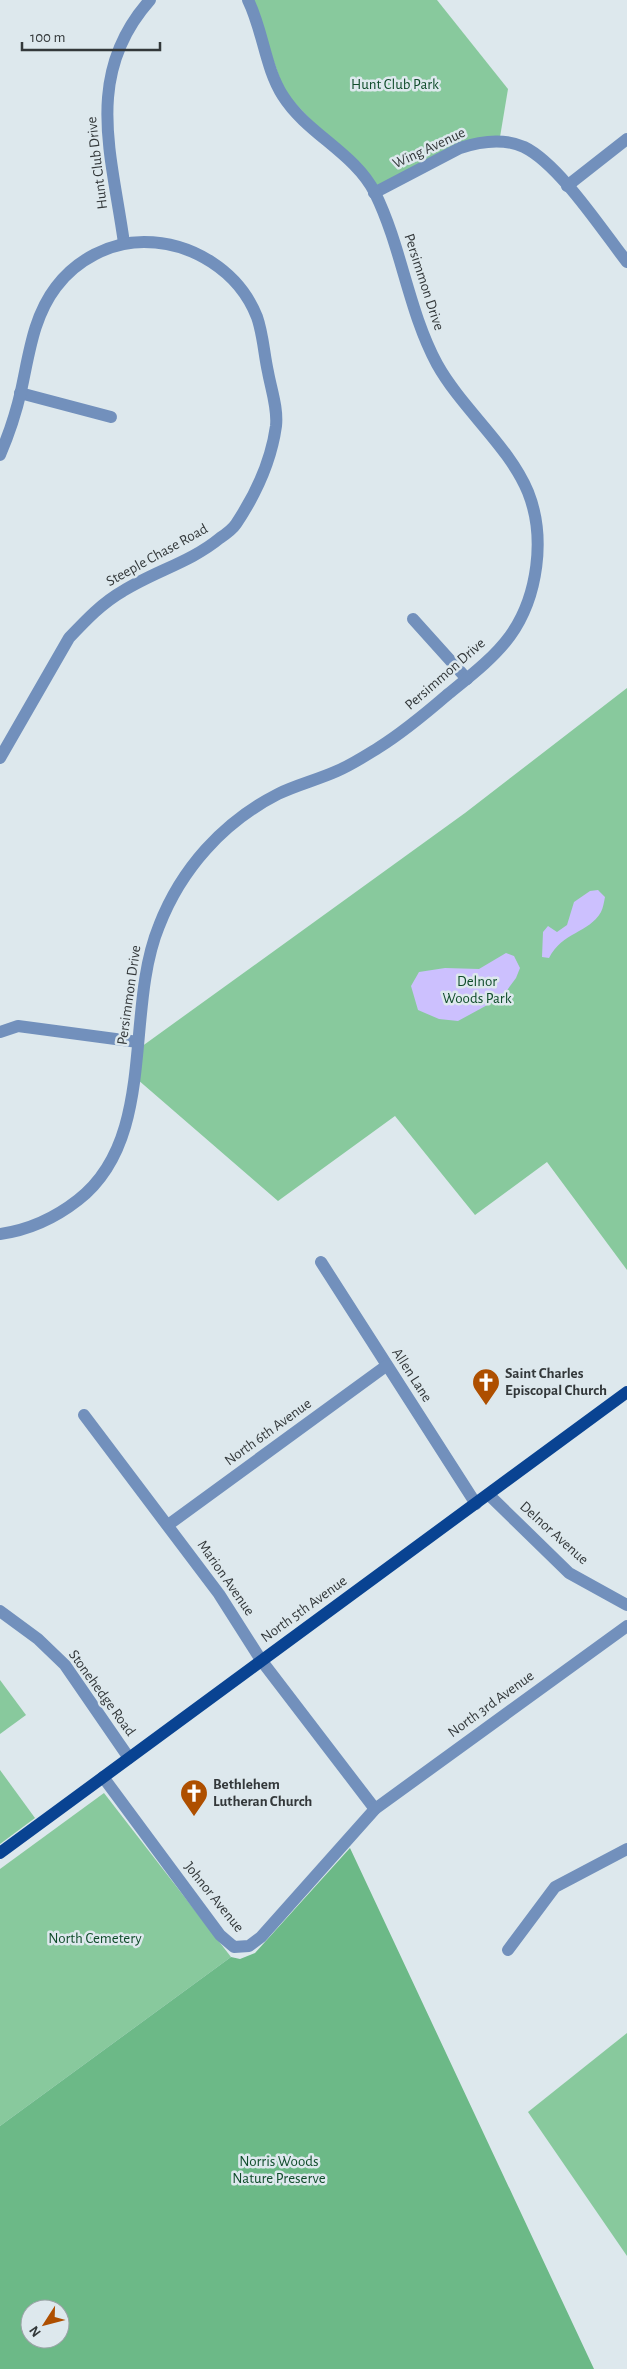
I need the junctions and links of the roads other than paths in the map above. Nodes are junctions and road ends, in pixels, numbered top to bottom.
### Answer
1 (150, 0) edge
2 (248, 0) edge
3 (627, 139) edge
4 (567, 186) junction
5 (374, 193) junction
6 (124, 243) junction
7 (627, 262) edge
8 (20, 393) junction
9 (110, 417) dead end
10 (0, 455) edge
11 (414, 619) dead end
12 (467, 679) junction
13 (0, 758) edge
14 (0, 1032) edge
15 (138, 1042) junction
16 (0, 1234) edge
17 (321, 1262) dead end
18 (386, 1366) junction
19 (625, 1398) edge
20 (84, 1415) dead end
21 (488, 1494) junction
22 (476, 1504) junction
23 (168, 1525) junction
24 (627, 1605) edge
25 (0, 1611) edge
26 (627, 1626) edge
27 (261, 1660) junction
28 (129, 1758) junction
29 (103, 1777) junction
30 (375, 1809) junction
31 (627, 1849) edge
32 (0, 1853) edge
33 (508, 1950) dead end

1 - 6 street, Hunt Club Drive
2 - 5 street, Persimmon Drive
3 - 4 street
4 - 5 street, Wing Avenue
4 - 7 street, Wing Avenue
5 - 12 street, Persimmon Drive
6 - 8 street
6 - 13 street, Steeple Chase Road
8 - 9 street
8 - 10 street
11 - 12 street
12 - 15 street, Persimmon Drive
14 - 15 street
15 - 16 street, Persimmon Drive
17 - 18 street, Allen Lane
18 - 22 street, Allen Lane
18 - 23 street, North 6th Avenue
19 - 21 main road, North 5th Avenue
20 - 23 street, Marion Avenue
21 - 22 main road, North 5th Avenue
21 - 24 street, Delnor Avenue
22 - 27 main road, North 5th Avenue
23 - 27 street, Marion Avenue
25 - 28 street, Stonehedge Road
26 - 30 street, North 3rd Avenue
27 - 28 main road, North 5th Avenue
27 - 30 street, Marion Avenue
28 - 29 main road, North 5th Avenue
29 - 30 street, Johnor Avenue
29 - 32 main road, North 5th Avenue
31 - 33 street

